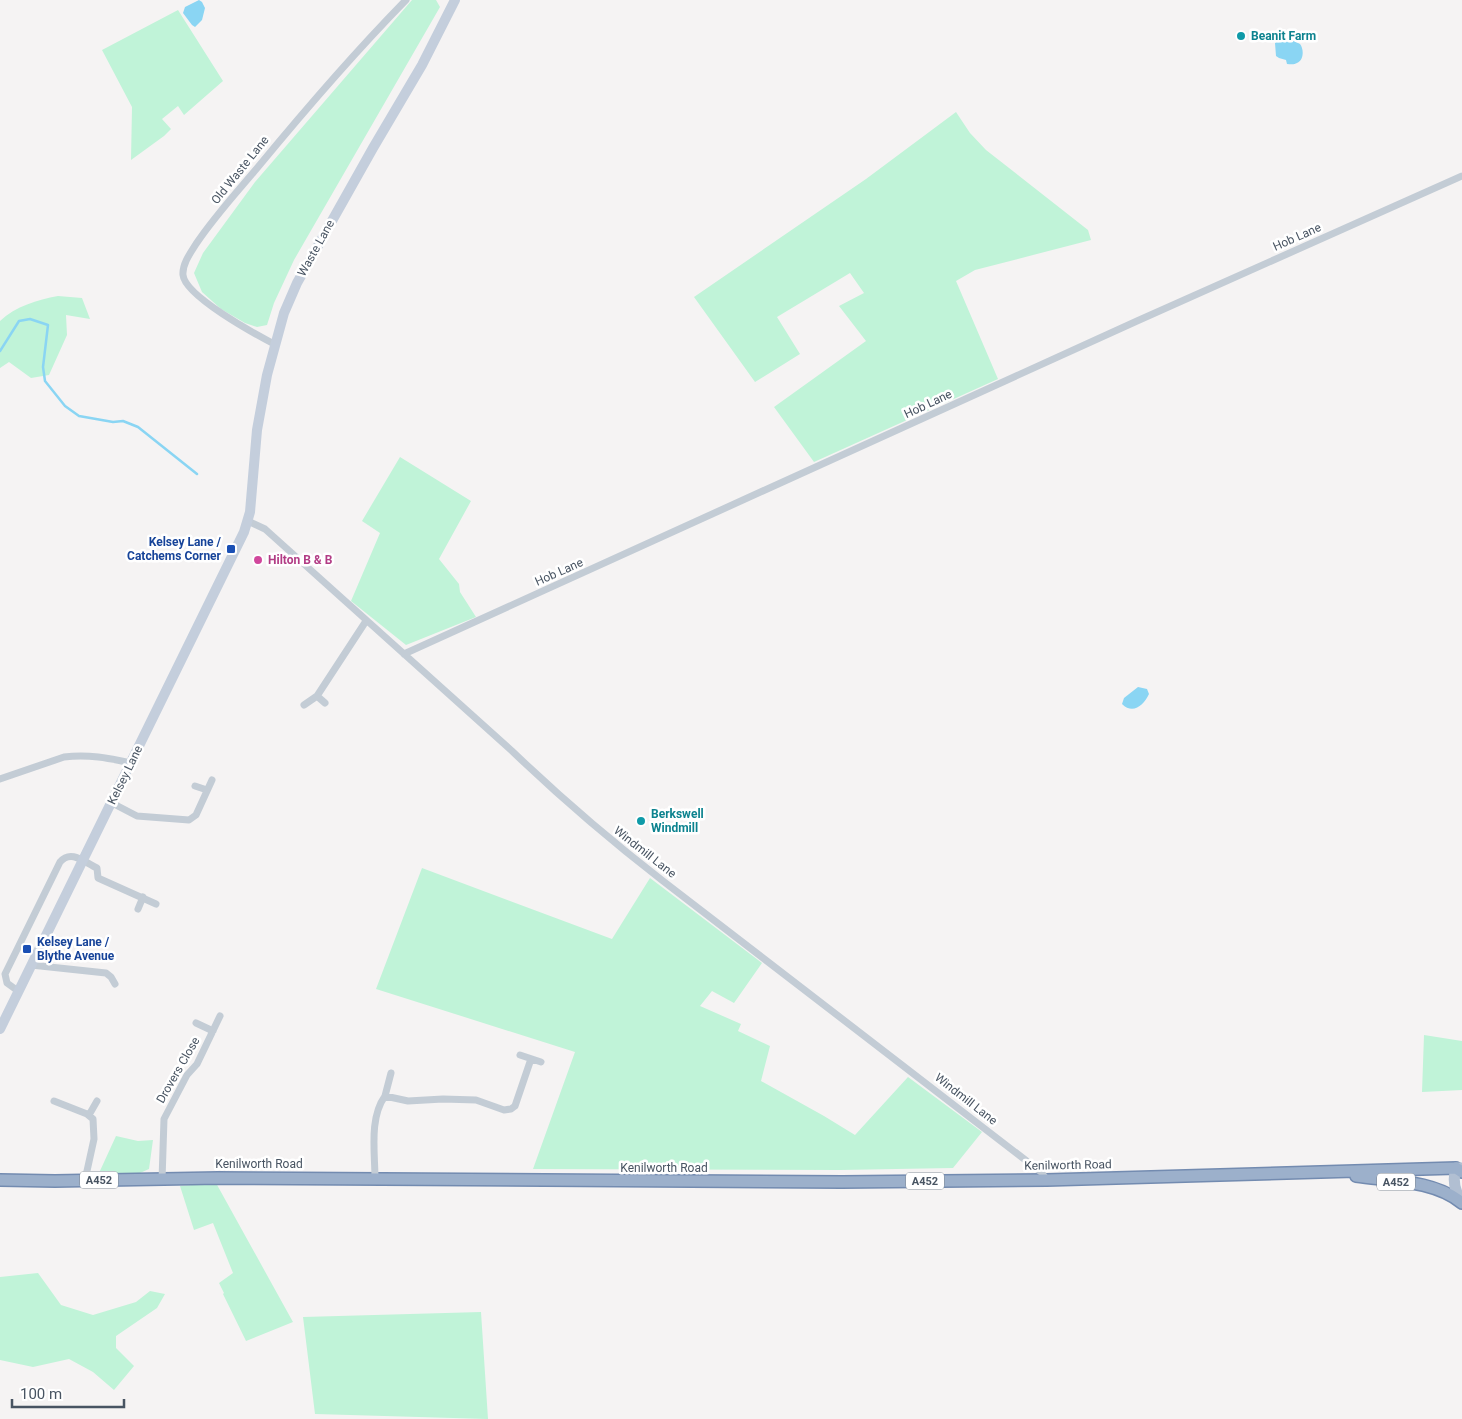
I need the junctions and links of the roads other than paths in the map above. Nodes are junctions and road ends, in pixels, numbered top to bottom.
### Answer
1 (406, 0) edge
2 (455, 0) edge
3 (1462, 176) edge
4 (274, 344) junction
5 (248, 521) junction
6 (366, 621) junction
7 (404, 654) junction
8 (317, 696) junction
9 (325, 703) dead end
10 (304, 706) dead end
11 (131, 763) junction
12 (0, 779) edge
13 (212, 780) dead end
14 (195, 786) dead end
15 (207, 790) junction
16 (112, 803) junction
17 (83, 861) junction
18 (143, 897) junction
19 (156, 904) dead end
20 (138, 909) dead end
21 (31, 964) junction
22 (115, 984) dead end
23 (18, 991) junction
24 (220, 1016) dead end
25 (196, 1023) dead end
26 (1, 1026) edge
27 (213, 1031) junction
28 (520, 1055) dead end
29 (531, 1059) junction
30 (541, 1062) dead end
31 (391, 1073) dead end
32 (385, 1096) junction
33 (97, 1101) dead end
34 (54, 1102) dead end
35 (89, 1115) junction
36 (1460, 1169) edge
37 (1327, 1172) junction
38 (375, 1179) junction
39 (0, 1180) edge
40 (85, 1180) junction
41 (162, 1180) junction
42 (1047, 1180) junction
43 (1462, 1202) edge

1 - 4 street, Old Waste Lane
2 - 4 main road, Waste Lane
3 - 7 street, Hob Lane
4 - 5 main road, Waste Lane
5 - 6 street, Windmill Lane
5 - 11 main road, Kelsey Lane
6 - 7 street, Windmill Lane
6 - 8 street
7 - 42 street, Windmill Lane
8 - 9 street
8 - 10 street
11 - 12 street
11 - 16 main road, Kelsey Lane
13 - 15 street
14 - 15 street
15 - 16 street
16 - 17 main road, Kelsey Lane
17 - 18 street
17 - 21 main road, Kelsey Lane
17 - 23 street
18 - 19 street
18 - 20 street
21 - 22 street
21 - 23 main road, Kelsey Lane
23 - 26 main road, Kelsey Lane
24 - 27 street, Drovers Close
25 - 27 street, Drovers Close
27 - 41 street, Drovers Close
28 - 29 street
29 - 30 street
29 - 32 street
31 - 32 street
32 - 38 street
33 - 35 street
34 - 35 street
35 - 40 street
36 - 37 highway, A452
36 - 43 main road
37 - 42 highway, Kenilworth Road / A452
37 - 43 highway, A452
38 - 41 highway, Kenilworth Road / A452
38 - 42 highway, Kenilworth Road / A452
39 - 40 highway, Kenilworth Road / A452
40 - 41 highway, Kenilworth Road / A452

